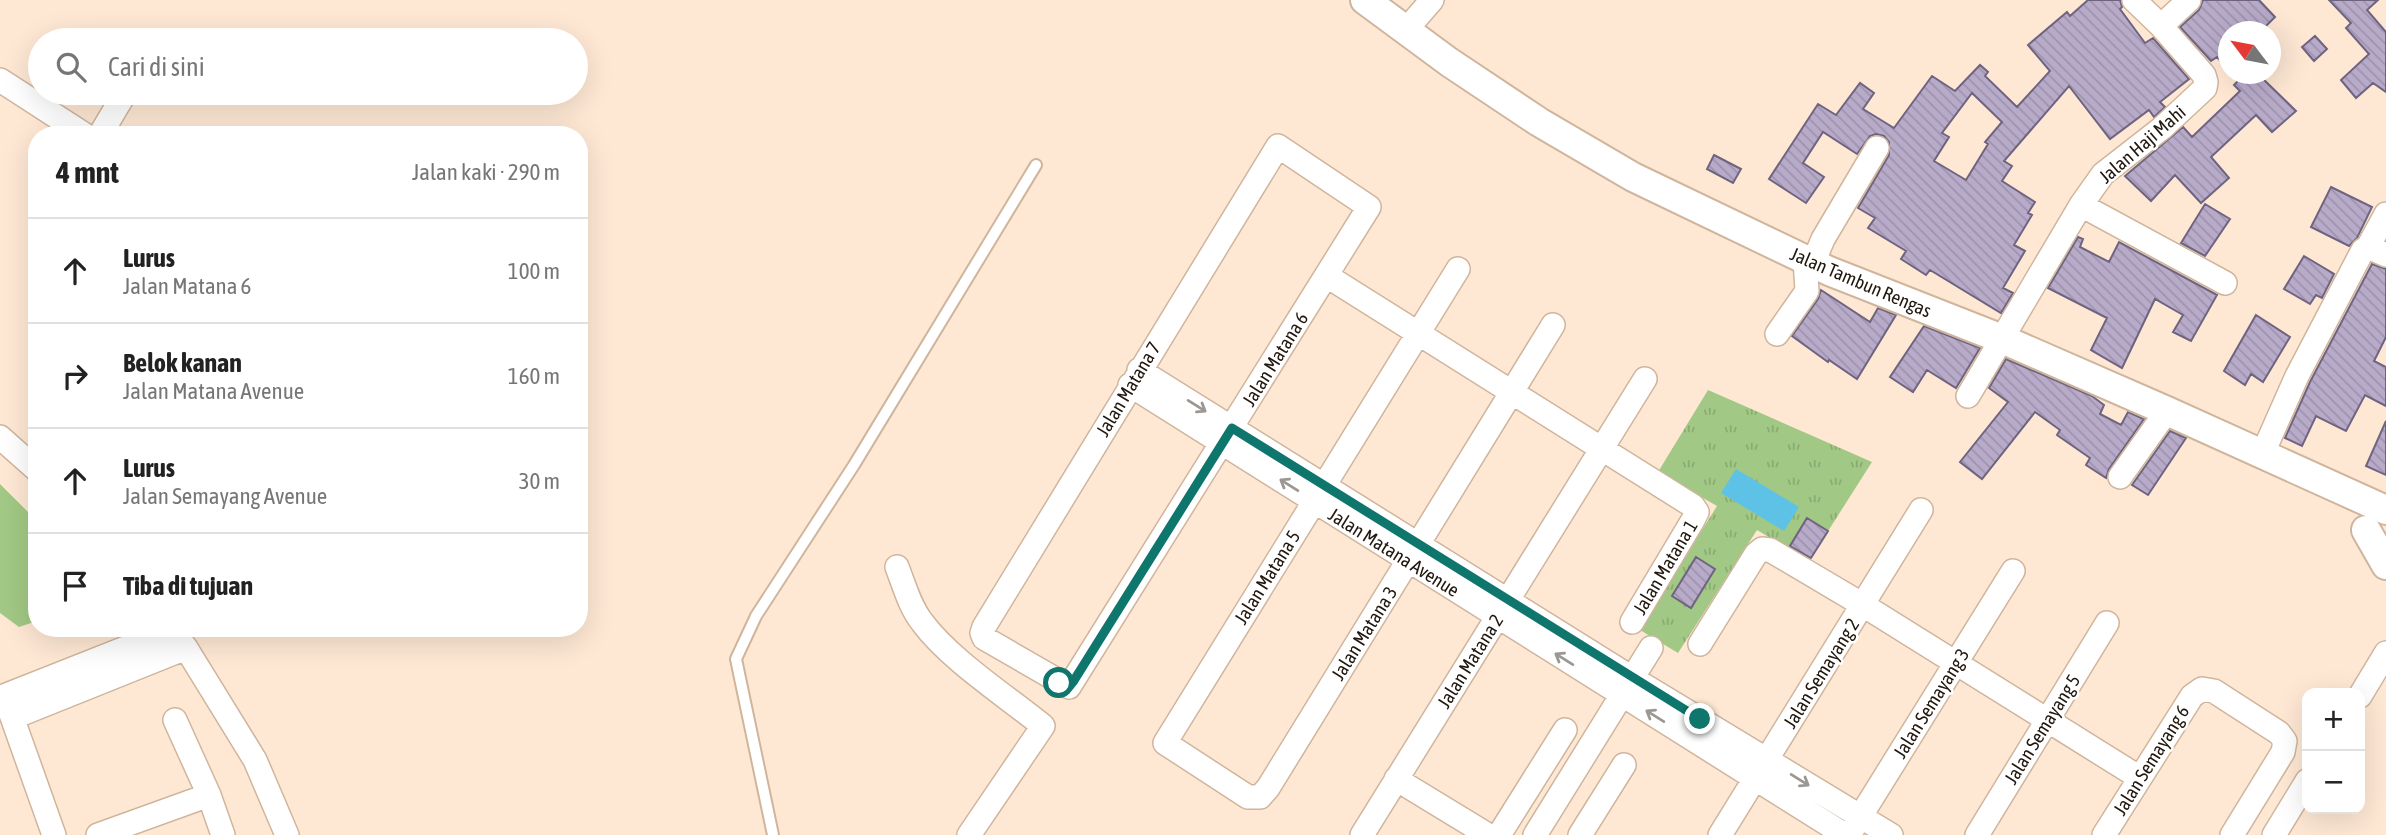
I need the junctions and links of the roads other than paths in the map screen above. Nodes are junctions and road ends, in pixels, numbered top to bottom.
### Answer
1 (1365, 0) edge
2 (2134, 0) edge
3 (2189, 0) edge
4 (1420, 14) edge
5 (2161, 26) junction
6 (0, 80) edge
7 (28, 98) edge
8 (39, 105) edge
9 (118, 105) edge
10 (71, 126) edge
11 (105, 126) edge
12 (1278, 146) joint
13 (1877, 148) dead end
14 (1036, 165) dead end
15 (2081, 205) junction
16 (2386, 214) edge
17 (2377, 251) edge
18 (1814, 254) junction
19 (1458, 269) dead end
20 (1327, 276) junction
21 (2225, 283) dead end
22 (1553, 325) dead end
23 (1418, 333) junction
24 (1777, 334) dead end
25 (2006, 334) junction
26 (1135, 378) junction
27 (1645, 379) dead end
28 (1512, 392) junction
29 (1968, 396) dead end
30 (2167, 411) junction
31 (0, 436) edge
32 (1228, 436) junction
33 (2265, 447) junction
34 (1602, 448) junction
35 (28, 462) edge
36 (2120, 477) dead end
37 (1319, 494) junction
38 (1922, 510) dead end
39 (2386, 510) edge
40 (2365, 530) dead end
41 (1413, 552) junction
42 (2386, 565) edge
43 (897, 567) dead end
44 (2013, 571) dead end
45 (1863, 605) junction
46 (1502, 609) junction
47 (1632, 622) dead end
48 (2107, 623) dead end
49 (148, 637) edge
50 (177, 637) edge
51 (1699, 644) dead end
52 (186, 648) junction
53 (1651, 648) dead end
54 (2386, 653) edge
55 (1956, 663) junction
56 (1069, 687) joint
57 (1627, 687) junction
58 (2365, 688) edge
59 (2, 691) edge
60 (14, 717) junction
61 (175, 720) dead end
62 (2047, 720) junction
63 (1565, 730) dead end
64 (1624, 765) dead end
65 (1762, 770) junction
66 (2140, 778) junction
67 (1396, 779) junction
68 (2302, 789) edge
69 (209, 795) junction
70 (1260, 797) joint
71 (1852, 829) edge
72 (54, 835) edge
73 (98, 835) edge
74 (223, 835) edge
75 (287, 835) edge
76 (773, 835) edge
77 (969, 835) edge
78 (1362, 835) edge
79 (1488, 835) edge
80 (1499, 835) edge
81 (1535, 835) edge
82 (1580, 835) edge
83 (1720, 835) edge
84 (1891, 835) edge
85 (1977, 835) edge
86 (2104, 835) edge
87 (2232, 835) edge
88 (2274, 835) edge

1 - 4 street, Jalan Tambun Rengas
2 - 5 street
3 - 5 street
4 - 18 street, Jalan Tambun Rengas
5 - 15 street, Jalan Haji Mahi
6 - 7 street
8 - 10 street
9 - 11 street
12 - 20 street, Jalan Matana 6
12 - 26 street, Jalan Matana 7
13 - 18 street
14 - 76 lane
15 - 21 street
15 - 25 street, Jalan Haji Mahi
16 - 17 street
17 - 33 street
18 - 24 street
18 - 25 street, Jalan Tambun Rengas
19 - 23 street, Jalan Matana 5
20 - 23 street
20 - 32 street, Jalan Matana 6
22 - 28 street, Jalan Matana 3
23 - 28 street
23 - 37 street, Jalan Matana 5
25 - 29 street, Jalan Haji Mahi
25 - 30 street, Jalan Tambun Rengas
26 - 32 street, Jalan Matana Avenue
26 - 56 street, Jalan Matana 7
27 - 34 street, Jalan Matana 2
28 - 34 street
28 - 41 street, Jalan Matana 3
30 - 33 street, Jalan Tambun Rengas
30 - 36 street
31 - 35 street
32 - 37 street, Jalan Matana Avenue
32 - 56 street, Jalan Matana 6
33 - 39 street, Jalan Tambun Rengas
34 - 46 street, Jalan Matana 2
34 - 47 street, Jalan Matana 1
37 - 41 street, Jalan Matana Avenue
37 - 70 street, Jalan Matana 5
38 - 45 street, Jalan Semayang 2
40 - 42 street
41 - 46 street, Jalan Matana Avenue
41 - 70 street, Jalan Matana 3
43 - 77 street
44 - 55 street, Jalan Semayang 3
45 - 51 street
45 - 55 street
45 - 65 street, Jalan Semayang 2
46 - 57 street, Jalan Matana Avenue
46 - 67 street, Jalan Matana 2
48 - 62 street, Jalan Semayang 5
49 - 59 street
50 - 52 street
52 - 60 street
52 - 75 street
53 - 57 street
54 - 58 street
55 - 62 street
55 - 71 street, Jalan Semayang 3
57 - 65 street, Jalan Matana Avenue
57 - 81 street
59 - 60 street
60 - 72 street
61 - 69 street
62 - 66 street
62 - 85 street, Jalan Semayang 5
63 - 80 street
64 - 82 street
65 - 71 street, Jalan Matana Avenue
65 - 83 street, Jalan Semayang 2
66 - 86 street, Jalan Semayang 6
66 - 87 street, Jalan Semayang 6
67 - 78 street, Jalan Matana 2
67 - 79 street
68 - 88 street
69 - 73 street
69 - 74 street
71 - 84 street, Jalan Matana Avenue

